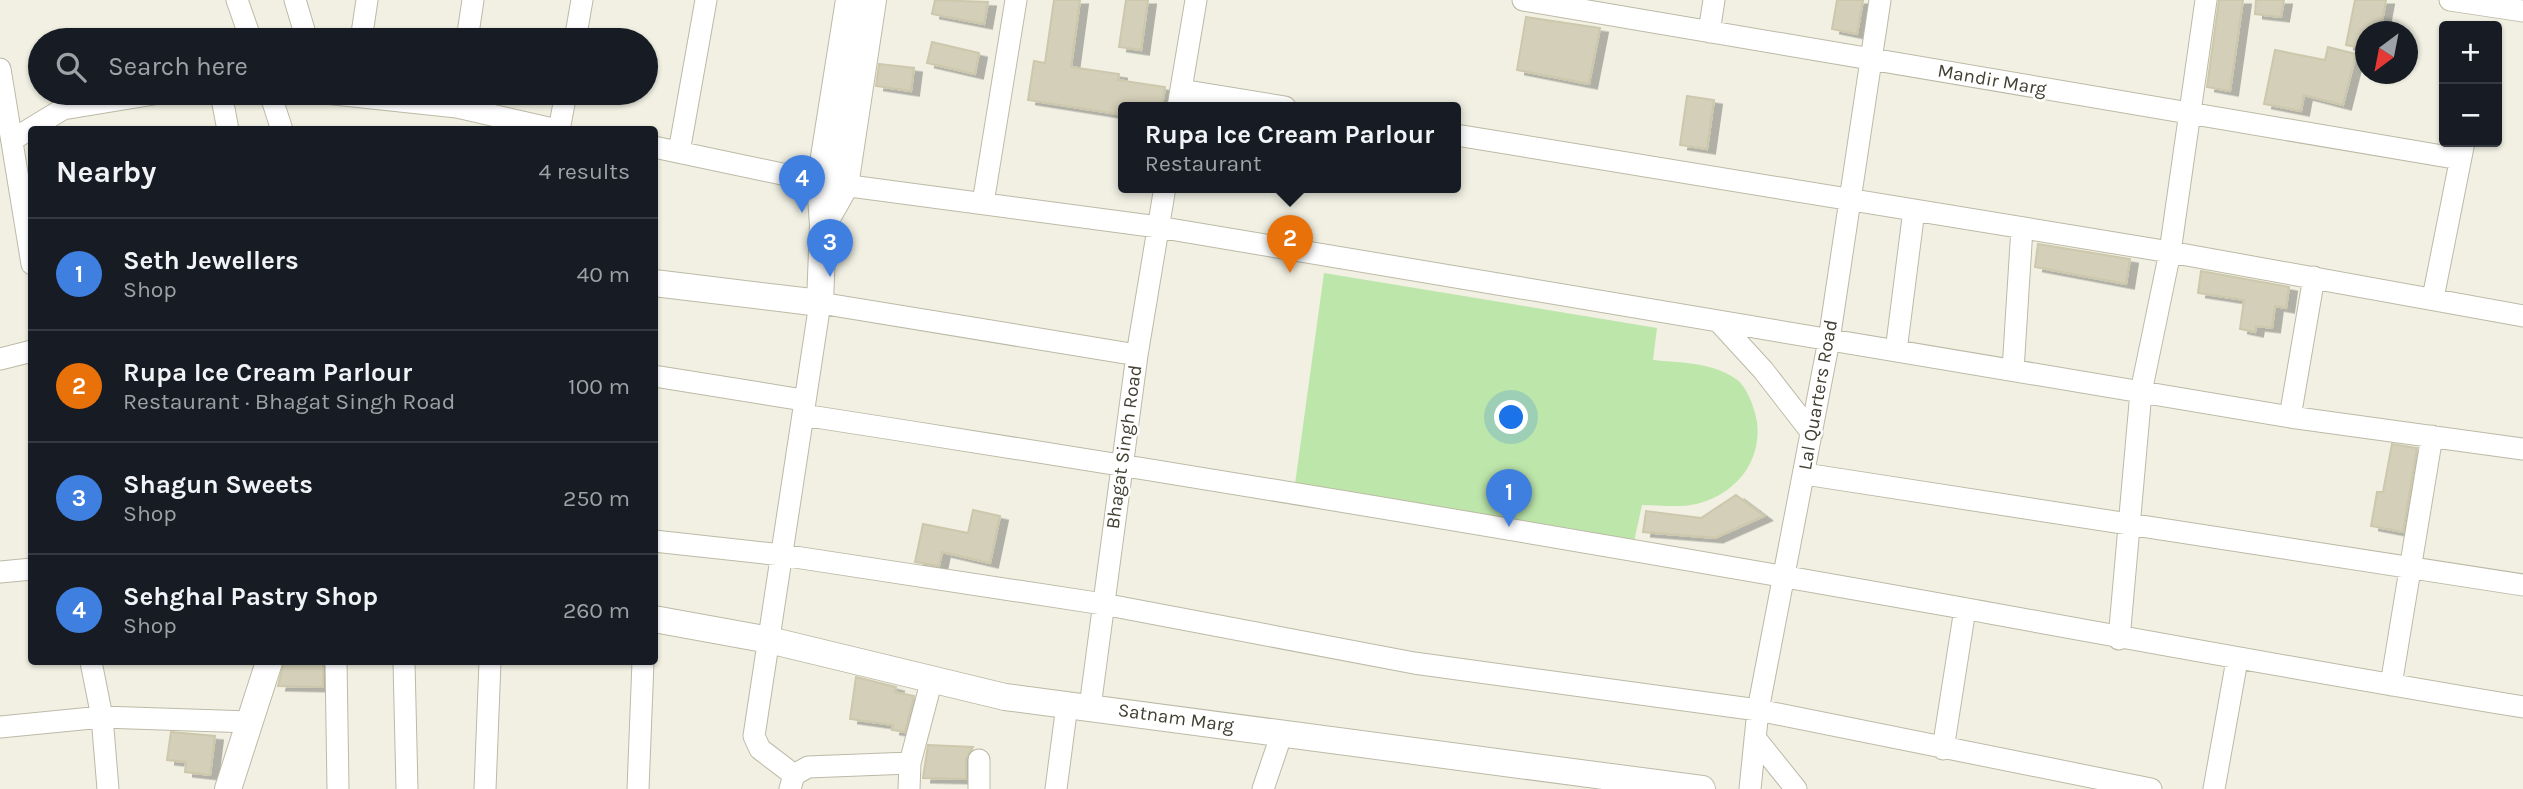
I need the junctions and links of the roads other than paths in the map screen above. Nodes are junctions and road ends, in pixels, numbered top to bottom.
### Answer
1 (237, 0) edge
2 (295, 0) edge
3 (366, 0) edge
4 (473, 0) edge
5 (582, 0) edge
6 (706, 0) edge
7 (849, 0) edge
8 (873, 0) edge
9 (1016, 0) edge
10 (1196, 0) edge
11 (1714, 0) edge
12 (1880, 0) edge
13 (2206, 0) edge
14 (2450, 0) edge
15 (1531, 1) edge
16 (2496, 11) edge
17 (2523, 12) edge
18 (247, 28) edge
19 (303, 28) edge
20 (362, 28) edge
21 (469, 28) edge
22 (577, 28) edge
23 (1709, 32) junction
24 (1869, 59) junction
25 (0, 69) edge
26 (1180, 98) edge
27 (1227, 102) edge
28 (87, 105) edge
29 (223, 105) edge
30 (274, 105) edge
31 (475, 105) edge
32 (563, 105) edge
33 (2191, 115) junction
34 (34, 126) edge
35 (227, 126) edge
36 (281, 126) edge
37 (545, 126) edge
38 (559, 126) edge
39 (28, 130) edge
40 (1461, 136) edge
41 (12, 139) junction
42 (658, 149) edge
43 (2462, 150) edge
44 (679, 152) junction
45 (833, 184) junction
46 (1164, 193) edge
47 (1849, 200) junction
48 (983, 203) junction
49 (1914, 210) junction
50 (28, 220) edge
51 (1158, 227) junction
52 (2022, 228) junction
53 (2170, 251) junction
54 (2314, 277) junction
55 (658, 283) edge
56 (2433, 298) junction
57 (820, 303) junction
58 (2523, 316) edge
59 (1718, 321) junction
60 (1829, 340) junction
61 (1896, 351) junction
62 (28, 352) edge
63 (1137, 355) junction
64 (0, 359) edge
65 (2013, 370) junction
66 (658, 377) edge
67 (2141, 392) junction
68 (803, 408) junction
69 (2290, 416) junction
70 (1812, 433) junction
71 (2432, 436) junction
72 (2523, 449) edge
73 (1122, 465) junction
74 (1805, 474) junction
75 (2131, 524) junction
76 (658, 541) edge
77 (782, 555) junction
78 (28, 569) edge
79 (2411, 569) junction
80 (0, 572) edge
81 (1786, 578) junction
82 (2523, 585) edge
83 (1103, 604) junction
84 (1965, 609) junction
85 (658, 620) edge
86 (2119, 639) junction
87 (769, 640) junction
88 (2237, 660) junction
89 (92, 665) edge
90 (268, 665) edge
91 (336, 665) edge
92 (404, 665) edge
93 (491, 665) edge
94 (643, 665) edge
95 (932, 680) junction
96 (2391, 685) junction
97 (1078, 706) junction
98 (2523, 707) edge
99 (1758, 710) junction
100 (102, 717) junction
101 (250, 722) junction
102 (0, 727) edge
103 (1282, 733) junction
104 (1755, 737) junction
105 (1942, 749) junction
106 (979, 760) dead end
107 (910, 763) junction
108 (792, 782) edge
109 (1673, 788) edge
110 (107, 789) edge
111 (228, 789) edge
112 (338, 789) edge
113 (407, 789) edge
114 (485, 789) edge
115 (638, 789) edge
116 (909, 789) edge
117 (979, 789) edge
118 (1056, 789) edge
119 (1263, 789) edge
120 (1702, 789) edge
121 (1750, 789) edge
122 (1796, 789) edge
123 (2151, 789) edge
124 (2214, 789) edge

1 - 18 street
2 - 19 street
3 - 20 street
4 - 21 street
5 - 22 street
6 - 44 street
7 - 45 street
8 - 45 street
9 - 48 street
10 - 26 street
11 - 23 street
12 - 24 street, Lal Quarters Road
13 - 33 street
14 - 16 street
15 - 23 street, Mandir Marg
16 - 17 street
23 - 24 street, Mandir Marg
24 - 33 street, Mandir Marg
24 - 47 street, Lal Quarters Road
25 - 41 street
26 - 27 street
28 - 34 street
29 - 35 street
30 - 36 street
31 - 37 street
32 - 38 street
33 - 43 street, Mandir Marg
33 - 53 street
39 - 41 street
40 - 47 street
41 - 50 street
42 - 44 street
43 - 56 street
44 - 45 street
45 - 48 street
45 - 57 street
46 - 51 street, Bhagat Singh Road
47 - 49 street
47 - 60 street, Lal Quarters Road
48 - 51 street
49 - 52 street
49 - 61 street
51 - 59 street
51 - 63 street, Bhagat Singh Road
52 - 53 street
52 - 65 street
53 - 54 street
53 - 67 street
54 - 56 street
54 - 69 street
55 - 57 street
56 - 58 street
57 - 63 street
57 - 68 street
59 - 60 street
59 - 70 street
60 - 61 street
60 - 70 street, Lal Quarters Road
61 - 65 street
62 - 64 street
63 - 73 street, Bhagat Singh Road
65 - 67 street
66 - 68 street
67 - 69 street
67 - 75 street
68 - 73 street
68 - 77 street
69 - 71 street
70 - 74 street, Lal Quarters Road
71 - 72 street
71 - 79 street
73 - 81 street
73 - 83 street, Bhagat Singh Road
74 - 75 street
74 - 81 street, Lal Quarters Road
75 - 79 street
75 - 86 street
76 - 77 street
77 - 83 street
77 - 87 street
78 - 80 street
79 - 82 street
79 - 96 street
81 - 84 street
81 - 99 street, Lal Quarters Road
83 - 97 street, Bhagat Singh Road
83 - 99 street
84 - 86 street
84 - 105 street
85 - 87 street, Satnam Marg
86 - 88 street
87 - 95 street, Satnam Marg
87 - 108 street
88 - 96 street
88 - 124 street
89 - 100 street
90 - 101 street
91 - 112 street
92 - 113 street
93 - 114 street
94 - 115 street
95 - 97 street, Satnam Marg
95 - 107 street
96 - 98 street
97 - 103 street, Satnam Marg
97 - 118 street, Bhagat Singh Road
99 - 104 street, Lal Quarters Road
99 - 105 street
100 - 101 street
100 - 102 street
100 - 110 street
101 - 111 street
103 - 109 street, Satnam Marg
103 - 119 street
104 - 121 street, Lal Quarters Road
104 - 122 street
105 - 123 street
106 - 117 street
107 - 108 street
107 - 116 street
109 - 120 street, Satnam Marg

